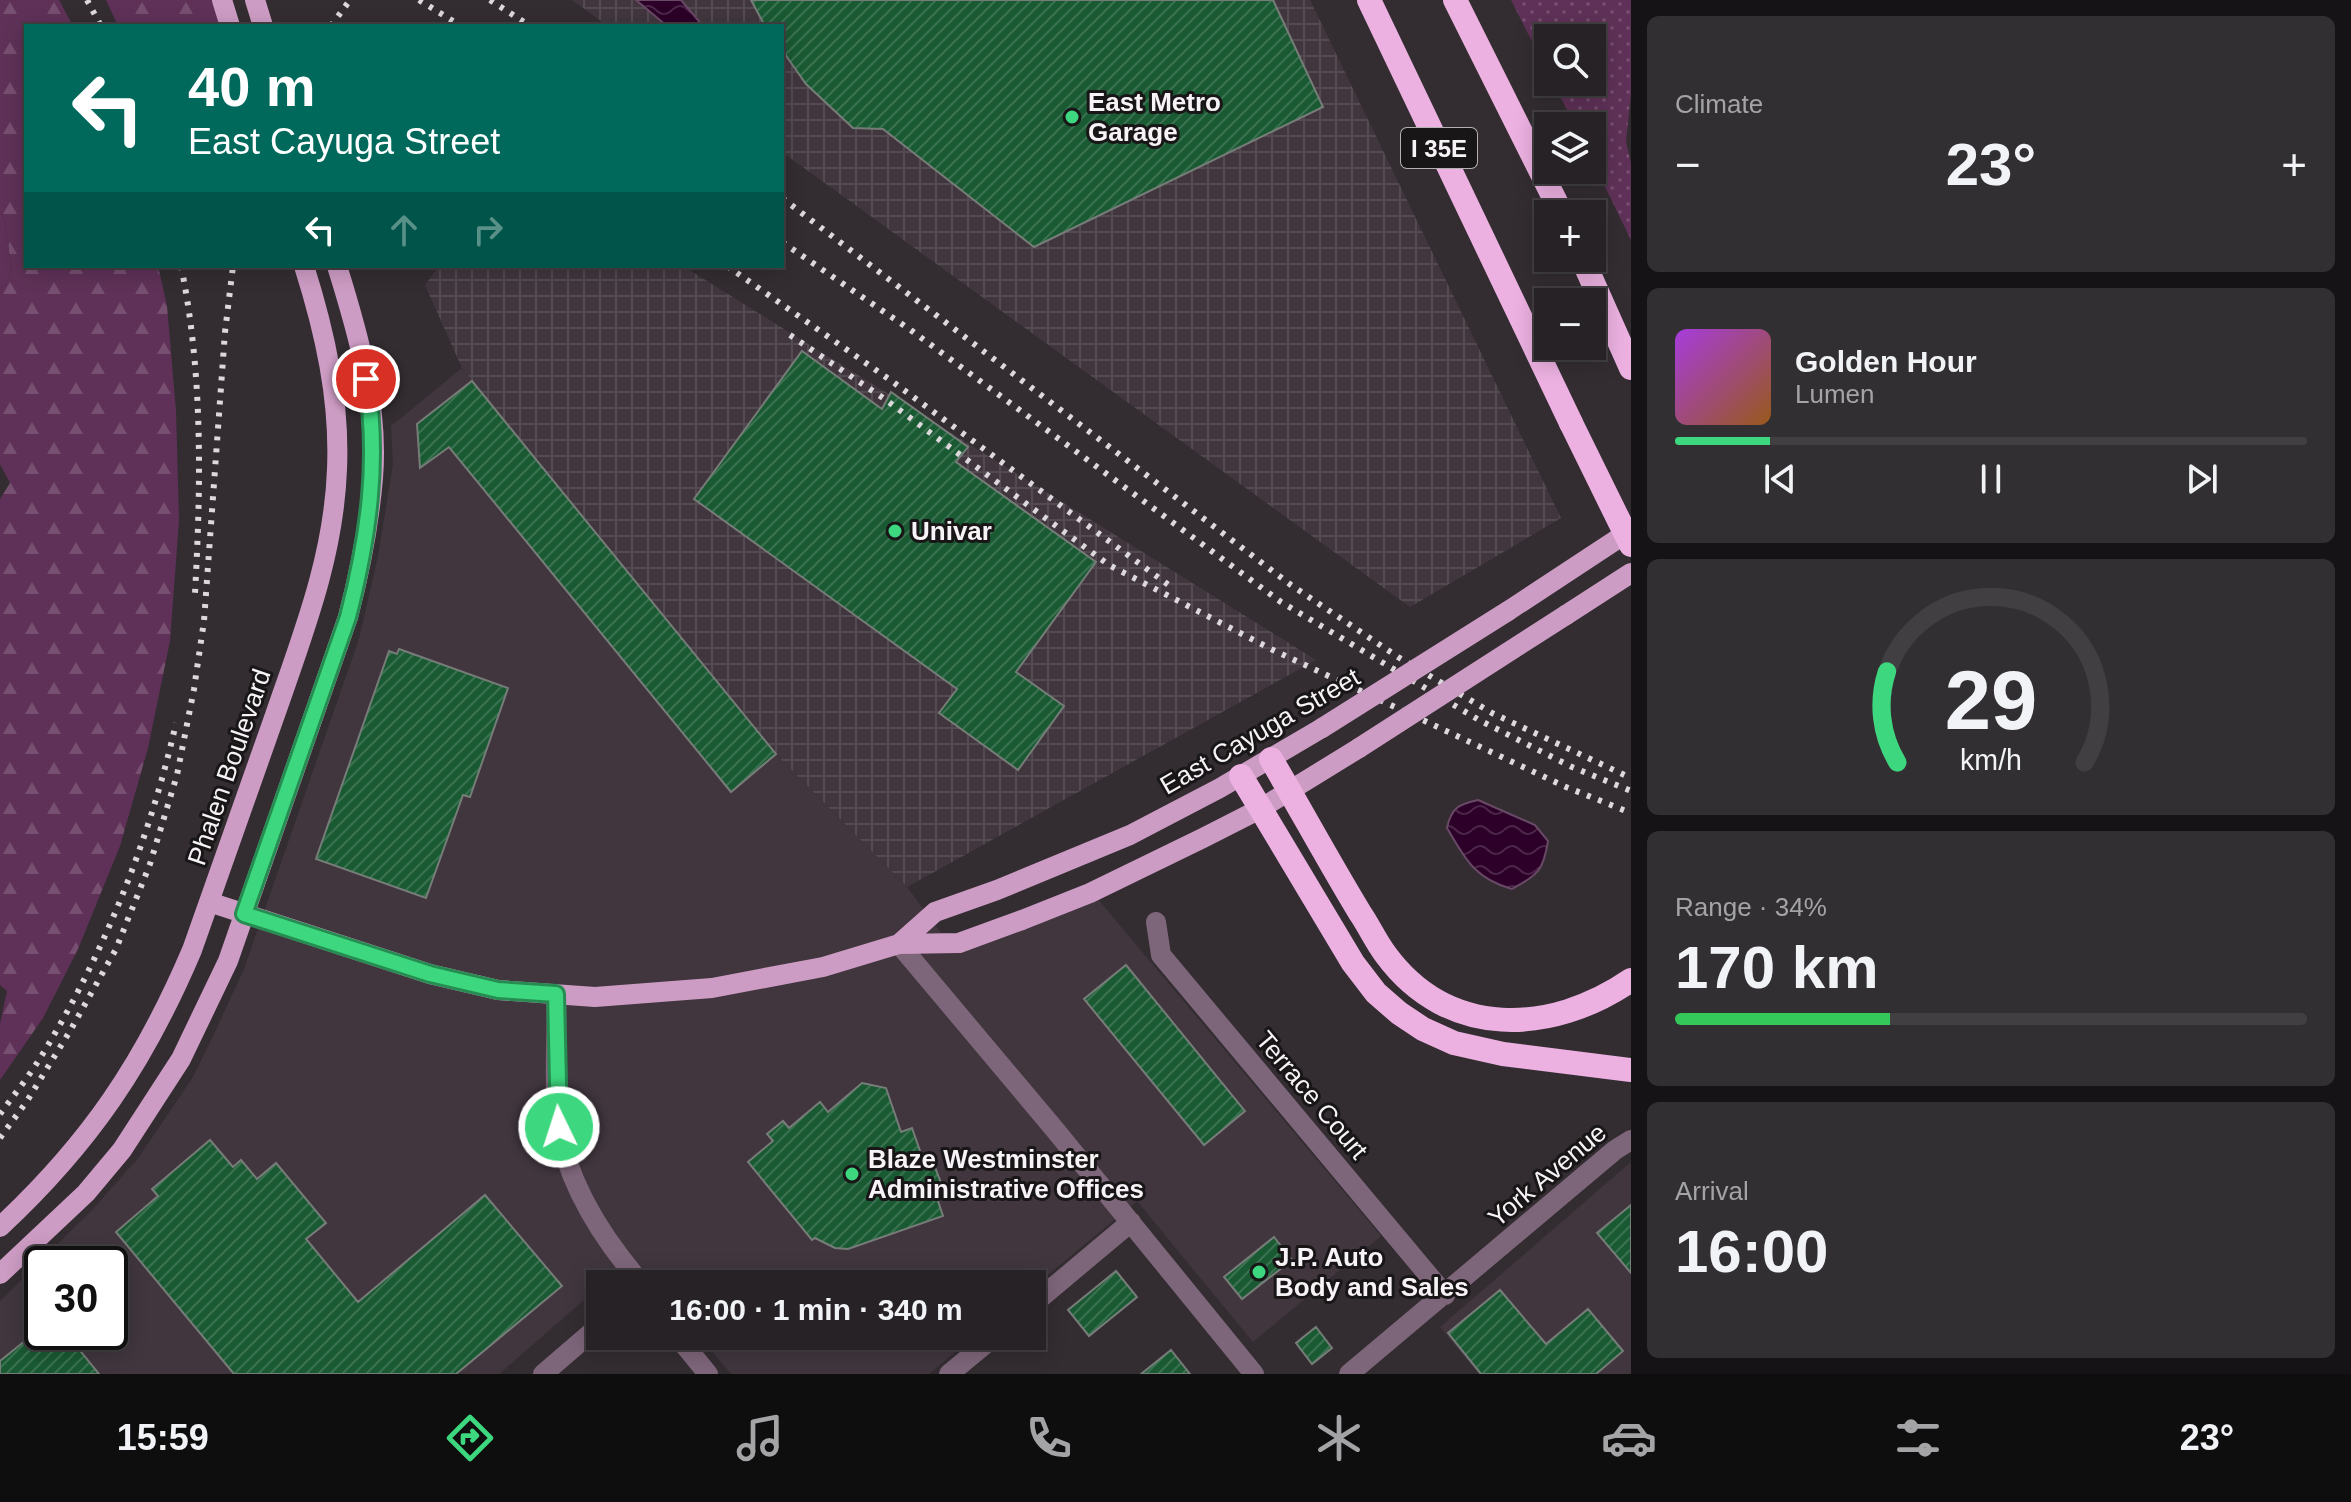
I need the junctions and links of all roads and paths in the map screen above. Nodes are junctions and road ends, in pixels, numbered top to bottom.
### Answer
1 (222, 0) edge
2 (255, 0) edge
3 (1369, 0) edge
4 (1455, 0) edge
5 (229, 24) edge
6 (262, 24) edge
7 (1555, 200) edge
8 (338, 268) edge
9 (306, 272) edge
10 (1588, 272) edge
11 (1631, 368) edge
12 (1631, 530) edge
13 (1631, 545) edge
14 (1631, 573) edge
15 (1271, 759) junction
16 (1241, 776) junction
17 (1289, 790) junction
18 (1260, 809) junction
19 (209, 902) junction
20 (244, 914) junction
21 (1156, 922) dead end
22 (899, 944) junction
23 (1631, 980) edge
24 (556, 994) junction
25 (1631, 1070) edge
26 (1631, 1140) edge
27 (1131, 1222) junction
28 (0, 1227) edge
29 (629, 1270) edge
30 (0, 1274) edge
31 (1046, 1293) edge
32 (1445, 1295) junction
33 (586, 1337) edge
34 (688, 1350) edge
35 (978, 1350) edge
36 (543, 1374) edge
37 (708, 1374) edge
38 (949, 1374) edge
39 (1254, 1374) edge
40 (1349, 1374) edge

1 - 5 main road
2 - 6 main road
3 - 13 highway, I 35E, bridge
4 - 7 highway, I 35E
8 - 20 main road
9 - 19 main road, Phalen Boulevard
10 - 11 highway
12 - 15 main road, East Cayuga Street, bridge
14 - 17 main road, East Cayuga Street, bridge
15 - 16 main road, East Cayuga Street
15 - 17 highway
16 - 18 highway
16 - 22 main road, East Cayuga Street
17 - 18 main road, East Cayuga Street
17 - 23 highway
18 - 22 main road, East Cayuga Street
18 - 25 highway
19 - 20 main road, East Cayuga Street
19 - 28 main road, Phalen Boulevard
20 - 24 main road, East Cayuga Street
20 - 30 main road
21 - 32 street, Terrace Court
22 - 24 main road, East Cayuga Street
22 - 27 street
24 - 29 street
26 - 32 street, York Avenue
27 - 31 street
27 - 39 street
32 - 40 street, York Avenue
33 - 36 street
34 - 37 street
35 - 38 street

